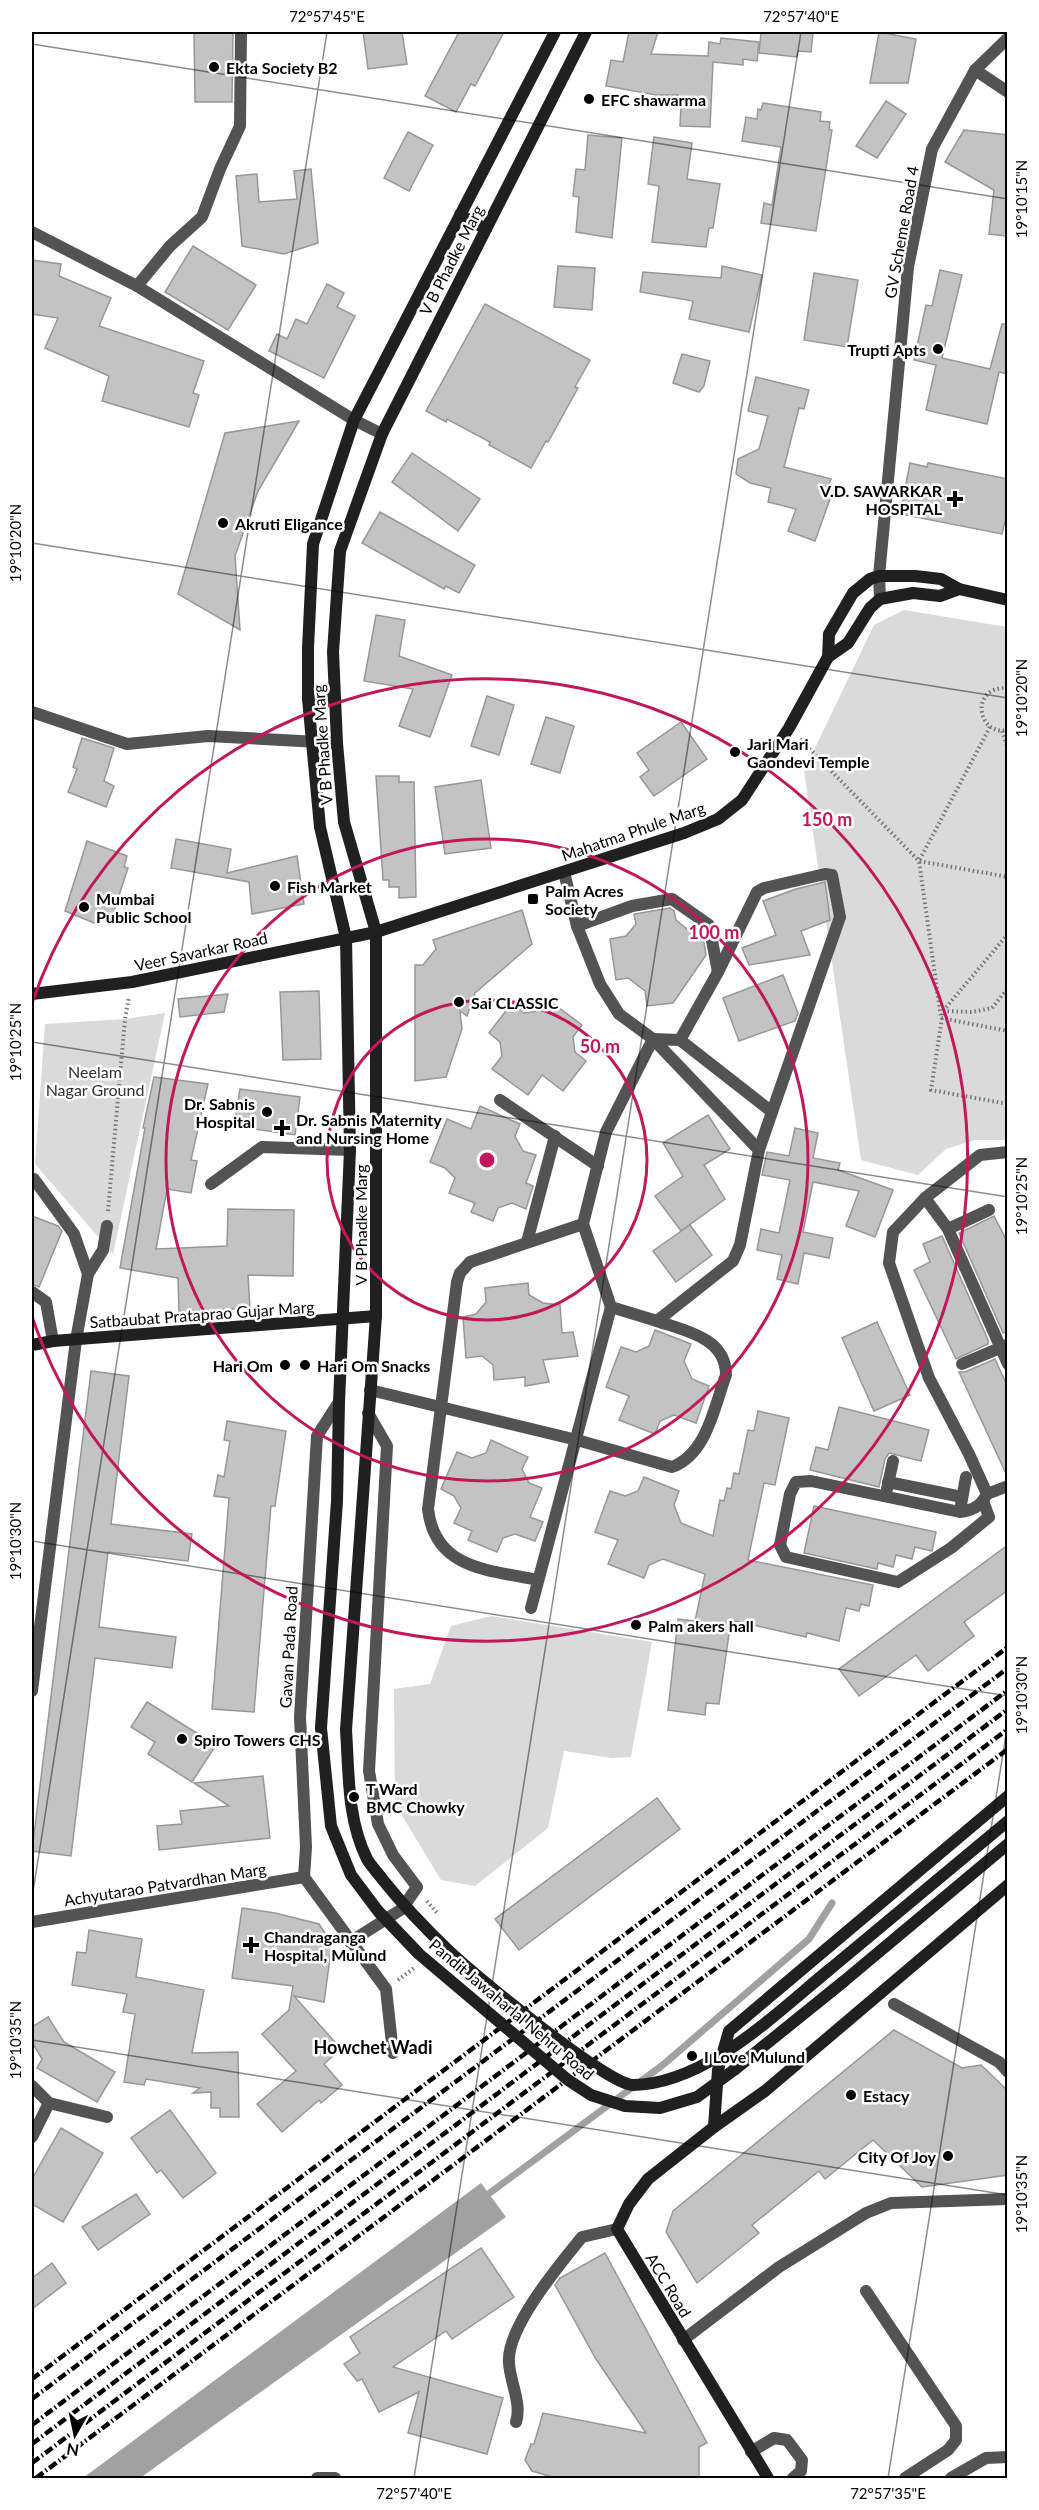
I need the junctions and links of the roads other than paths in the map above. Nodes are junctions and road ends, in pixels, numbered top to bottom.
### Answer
1 (241, 32) edge
2 (555, 32) edge
3 (585, 32) edge
4 (1008, 38) edge
5 (975, 70) junction
6 (1008, 92) edge
7 (460, 215) junction
8 (486, 229) junction
9 (32, 232) edge
10 (137, 286) junction
11 (354, 420) junction
12 (382, 434) junction
13 (879, 576) junction
14 (915, 576) junction
15 (959, 589) junction
16 (913, 593) junction
17 (880, 599) junction
18 (1008, 600) edge
19 (828, 657) junction
20 (308, 699) junction
21 (334, 699) junction
22 (32, 712) edge
23 (310, 740) junction
24 (337, 743) junction
25 (564, 872) junction
26 (577, 926) junction
27 (376, 932) junction
28 (346, 938) junction
29 (718, 972) junction
30 (32, 994) edge
31 (652, 1039) junction
32 (680, 1040) junction
33 (500, 1100) dead end
34 (772, 1112) junction
35 (555, 1136) junction
36 (350, 1150) junction
37 (759, 1150) junction
38 (1008, 1152) edge
39 (598, 1166) junction
40 (34, 1179) dead end
41 (211, 1184) dead end
42 (925, 1198) junction
43 (989, 1209) dead end
44 (583, 1224) junction
45 (107, 1226) road end
46 (948, 1229) junction
47 (528, 1242) junction
48 (88, 1274) junction
49 (32, 1292) edge
50 (611, 1307) junction
51 (376, 1316) junction
52 (343, 1320) junction
53 (657, 1321) junction
54 (76, 1340) junction
55 (53, 1341) junction
56 (32, 1345) edge
57 (1004, 1346) edge
58 (962, 1364) dead end
59 (1008, 1364) edge
60 (370, 1390) junction
61 (339, 1402) junction
62 (442, 1407) junction
63 (368, 1413) junction
64 (577, 1440) junction
65 (893, 1461) dead end
66 (966, 1477) dead end
67 (888, 1482) junction
68 (1008, 1486) edge
69 (885, 1496) junction
70 (962, 1497) junction
71 (985, 1498) junction
72 (337, 1501) joint
73 (362, 1508) joint
74 (960, 1512) junction
75 (538, 1580) junction
76 (531, 1608) dead end
77 (32, 1691) edge
78 (1008, 1796) edge
79 (1008, 1821) edge
80 (1008, 1844) edge
81 (304, 1877) junction
82 (1008, 1885) edge
83 (32, 1922) edge
84 (350, 1942) junction
85 (894, 2004) dead end
86 (393, 2053) dead end
87 (1008, 2073) edge
88 (32, 2086) edge
89 (49, 2103) junction
90 (107, 2117) dead end
91 (714, 2127) junction
92 (32, 2137) edge
93 (1008, 2199) edge
94 (617, 2229) junction
95 (866, 2291) dead end
96 (683, 2340) junction
97 (516, 2422) dead end
98 (751, 2452) junction
99 (1008, 2457) edge
100 (317, 2478) edge
101 (335, 2478) edge
102 (768, 2478) edge
103 (793, 2478) edge
104 (905, 2478) edge
105 (951, 2478) edge

1 - 10 street
2 - 7 main road, V B Phadke Marg
3 - 8 main road, V B Phadke Marg
4 - 5 street, GV Scheme Road 4
5 - 6 street
5 - 13 street, GV Scheme Road 4
7 - 8 main road
7 - 11 main road, V B Phadke Marg
8 - 12 main road, V B Phadke Marg
9 - 10 street
10 - 11 street
11 - 12 street
11 - 20 main road, V B Phadke Marg
12 - 21 main road, V B Phadke Marg
13 - 14 main road
13 - 17 street, GV Scheme Road 4
13 - 19 main road
14 - 15 main road
14 - 16 main road
15 - 16 main road
15 - 18 main road
16 - 17 main road
17 - 19 main road, Mahatma Phule Marg
19 - 25 main road, Mahatma Phule Marg
20 - 21 main road
20 - 23 main road, V B Phadke Marg
21 - 24 main road, V B Phadke Marg
22 - 23 street
23 - 24 street
23 - 28 main road, V B Phadke Marg
24 - 27 main road, V B Phadke Marg
25 - 26 street
25 - 27 main road, Mahatma Phule Marg
26 - 29 street
26 - 31 street
27 - 28 main road, Veer Savarkar Road
27 - 51 main road, V B Phadke Marg
28 - 30 main road, Veer Savarkar Road
28 - 36 main road, V B Phadke Marg
29 - 32 street
29 - 34 street
31 - 32 street
31 - 37 street
31 - 39 street
32 - 34 street
33 - 35 street
34 - 37 street
35 - 39 street
35 - 47 street
36 - 41 street
36 - 52 main road, V B Phadke Marg
37 - 53 street
38 - 42 street
39 - 44 street
40 - 48 street
42 - 46 street
42 - 71 street
43 - 46 street
44 - 47 street
44 - 50 street
45 - 48 street
46 - 57 street
47 - 62 street
48 - 54 street
49 - 55 street
50 - 53 street
50 - 64 street
51 - 52 main road, Satbaubat Prataprao Gujar Marg
51 - 60 main road, V B Phadke Marg
52 - 54 main road, Satbaubat Prataprao Gujar Marg
52 - 61 main road, V B Phadke Marg
53 - 64 street
54 - 55 main road, Satbaubat Prataprao Gujar Marg
54 - 77 street
55 - 56 main road, Satbaubat Prataprao Gujar Marg
57 - 58 street
57 - 59 street
60 - 62 street
60 - 63 main road, V B Phadke Marg
61 - 72 main road, V B Phadke Marg
61 - 81 street, Gavan Pada Road
62 - 64 street
62 - 75 street
63 - 73 main road, V B Phadke Marg
63 - 84 street
64 - 75 street
65 - 67 street
66 - 70 street
67 - 69 street
67 - 70 street
68 - 71 street
69 - 71 street
69 - 74 street
70 - 74 street
71 - 74 street
72 - 80 main road, Pandit Jawaharlal Nehru Road, bridge
73 - 79 main road, Pandit Jawaharlal Nehru Road, bridge
75 - 76 street
78 - 91 main road
81 - 83 street, Achyutarao Patvardhan Marg
81 - 84 street
82 - 91 main road
84 - 86 street
85 - 87 street
88 - 89 street
89 - 90 street
89 - 92 street
91 - 94 main road
93 - 96 street
94 - 96 main road, ACC Road
94 - 97 street
95 - 104 street
96 - 98 main road, ACC Road
98 - 102 main road, ACC Road
98 - 103 street
99 - 105 street
100 - 101 street

